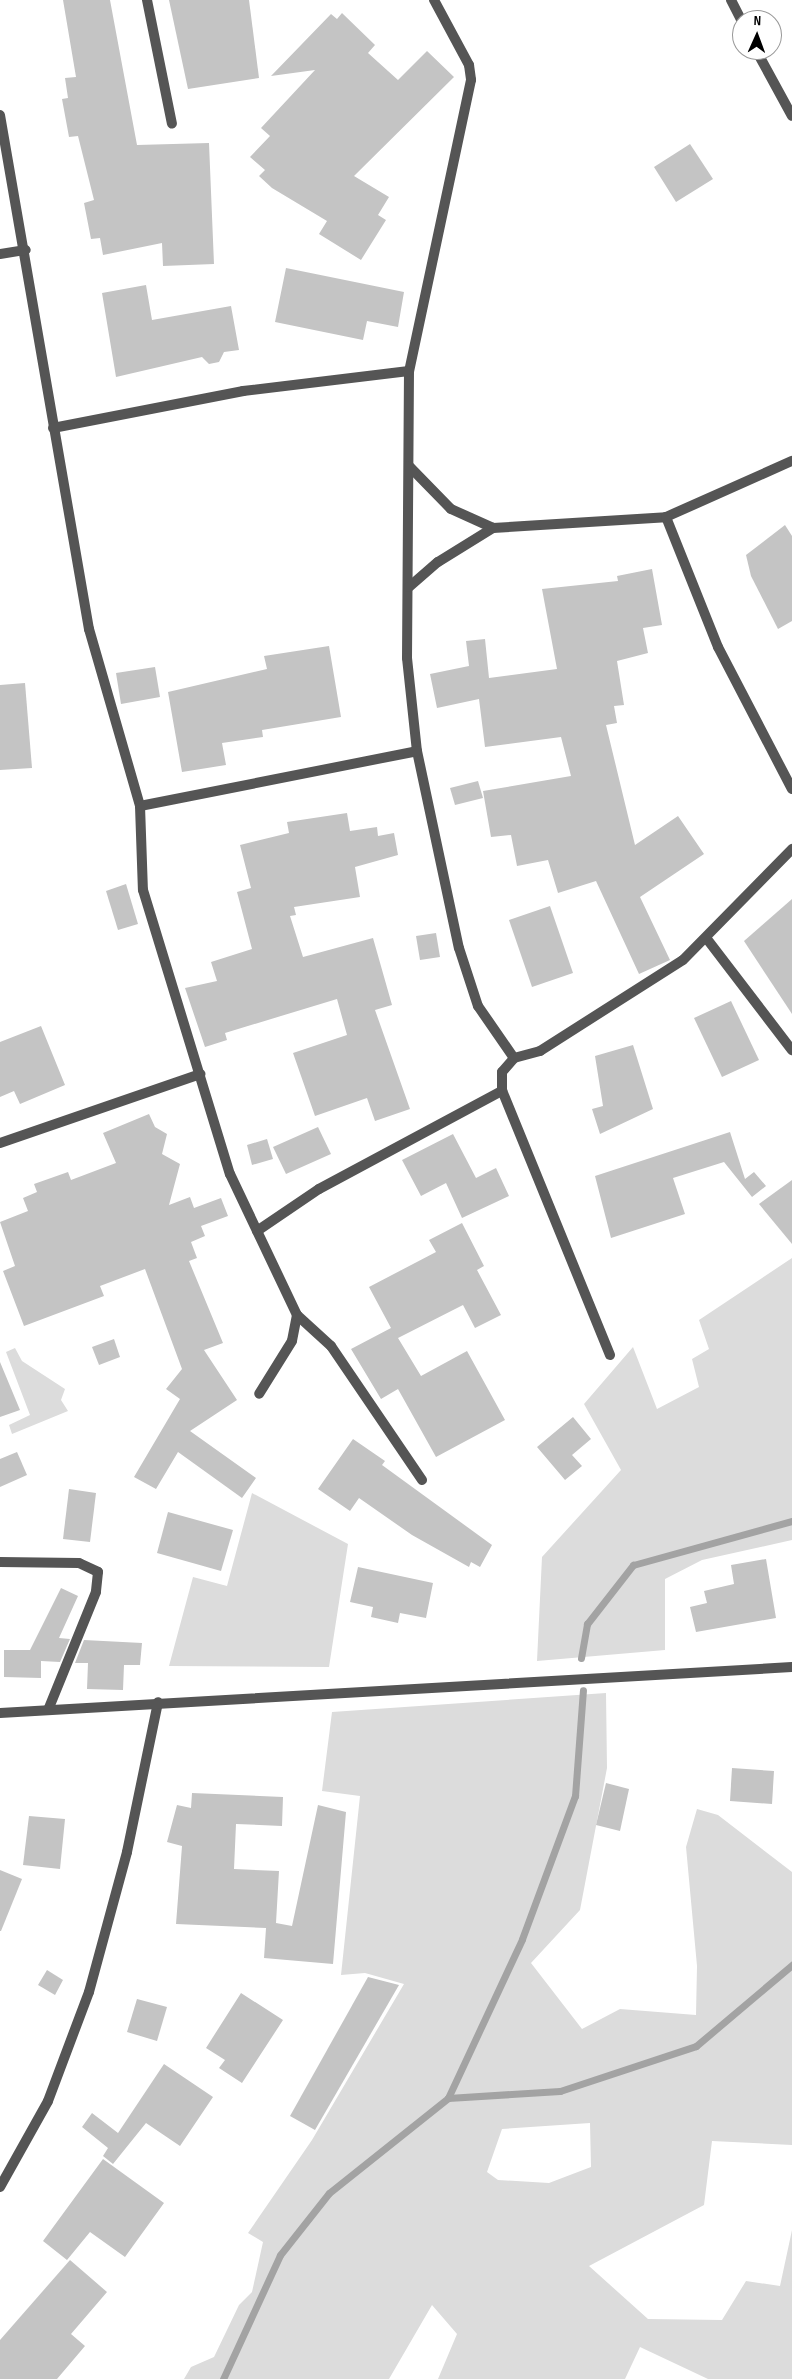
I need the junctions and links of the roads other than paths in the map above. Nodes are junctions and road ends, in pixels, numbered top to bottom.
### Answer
1 (146, 0) edge
2 (434, 0) edge
3 (761, 60) edge
4 (0, 115) edge
5 (792, 116) edge
6 (172, 124) dead end
7 (26, 250) junction
8 (0, 254) edge
9 (409, 371) junction
10 (53, 428) junction
11 (792, 461) edge
12 (410, 466) junction
13 (666, 517) junction
14 (493, 528) junction
15 (409, 587) junction
16 (417, 751) junction
17 (792, 789) edge
18 (140, 806) junction
19 (792, 849) edge
20 (707, 939) junction
21 (792, 1050) edge
22 (514, 1058) junction
23 (200, 1074) junction
24 (502, 1091) junction
25 (0, 1143) edge
26 (257, 1231) junction
27 (297, 1315) junction
28 (610, 1355) dead end
29 (259, 1394) dead end
30 (422, 1480) dead end
31 (0, 1562) edge
32 (792, 1667) edge
33 (158, 1702) junction
34 (48, 1710) junction
35 (0, 1713) edge
36 (0, 2187) edge

1 - 6 street
2 - 9 street
3 - 5 street
4 - 7 street
7 - 8 street
7 - 10 street
9 - 10 street
9 - 12 street
10 - 18 street
11 - 13 street
12 - 14 street
12 - 15 street
13 - 14 street
13 - 17 street
14 - 15 street
15 - 16 street
16 - 18 street
16 - 22 street
18 - 23 street
19 - 20 street
20 - 21 street
20 - 22 street
22 - 24 street
23 - 25 street
23 - 26 street
24 - 26 street
24 - 28 street
26 - 27 street
27 - 29 street
27 - 30 street
31 - 34 street
32 - 33 street
33 - 34 street
33 - 36 street
34 - 35 street

